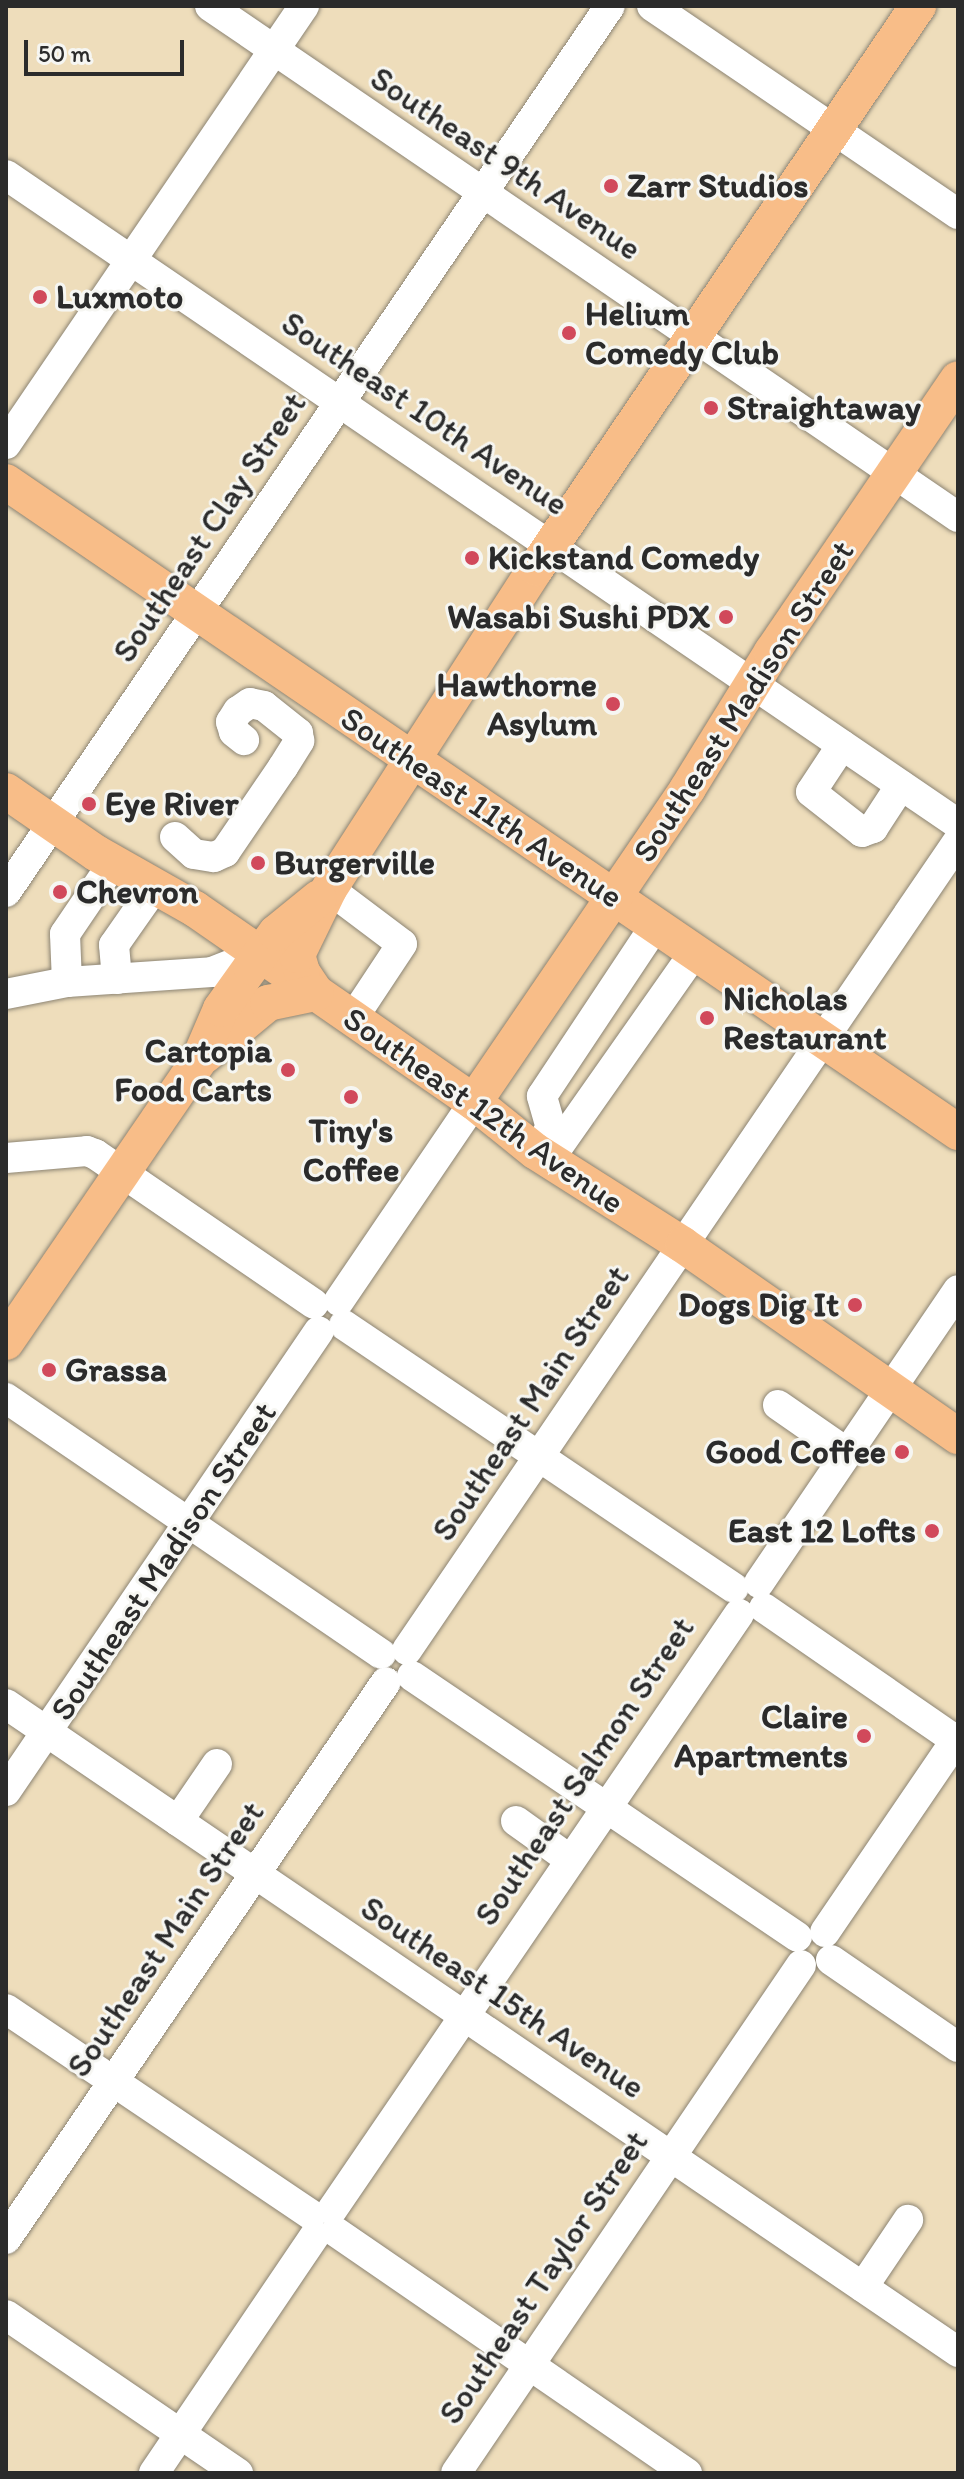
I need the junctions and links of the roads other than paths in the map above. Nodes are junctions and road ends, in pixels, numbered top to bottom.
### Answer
1 (210, 6) edge
2 (304, 6) edge
3 (610, 6) edge
4 (652, 6) edge
5 (918, 6) edge
6 (274, 50) junction
7 (834, 130) junction
8 (6, 175) edge
9 (483, 193) junction
10 (958, 214) edge
11 (132, 259) junction
12 (693, 336) junction
13 (958, 379) edge
14 (340, 402) junction
15 (6, 444) edge
16 (894, 473) junction
17 (6, 482) edge
18 (958, 517) edge
19 (551, 545) junction
20 (197, 612) junction
21 (754, 683) junction
22 (244, 740) dead end
23 (842, 745) junction
24 (411, 760) junction
25 (901, 785) junction
26 (8, 796) edge
27 (53, 824) junction
28 (958, 824) edge
29 (175, 837) dead end
30 (958, 841) edge
31 (113, 863) junction
32 (156, 885) junction
33 (329, 889) junction
34 (6, 892) edge
35 (613, 898) junction
36 (87, 901) junction
37 (655, 926) junction
38 (126, 928) junction
39 (260, 953) junction
40 (694, 953) junction
41 (6, 978) edge
42 (117, 979) junction
43 (67, 982) junction
44 (316, 993) junction
45 (6, 994) edge
46 (353, 1018) junction
47 (822, 1040) junction
48 (199, 1060) junction
49 (474, 1102) junction
50 (958, 1132) edge
51 (542, 1155) junction
52 (6, 1158) edge
53 (122, 1173) junction
54 (683, 1245) junction
55 (958, 1290) edge
56 (329, 1315) junction
57 (7, 1340) edge
58 (889, 1390) junction
59 (6, 1398) edge
60 (778, 1405) dead end
61 (958, 1436) edge
62 (847, 1453) junction
63 (539, 1457) junction
64 (189, 1523) junction
65 (749, 1598) junction
66 (396, 1665) junction
67 (6, 1704) edge
68 (46, 1732) junction
69 (957, 1740) edge
70 (217, 1764) dead end
71 (6, 1791) edge
72 (605, 1806) junction
73 (178, 1821) junction
74 (516, 1821) dead end
75 (569, 1859) junction
76 (255, 1874) junction
77 (813, 1948) junction
78 (6, 2009) edge
79 (464, 2016) junction
80 (958, 2047) edge
81 (113, 2082) junction
82 (671, 2157) junction
83 (908, 2220) dead end
84 (324, 2223) junction
85 (6, 2239) edge
86 (863, 2287) junction
87 (6, 2315) edge
88 (958, 2352) edge
89 (529, 2365) junction
90 (180, 2434) junction
91 (154, 2473) edge
92 (238, 2473) edge
93 (456, 2473) edge
94 (687, 2473) edge

1 - 6 street, Southeast 9th Avenue
2 - 6 street
3 - 9 street, Southeast Clay Street
4 - 7 street
5 - 7 main road
6 - 9 street, Southeast 9th Avenue
6 - 11 street
7 - 10 street
7 - 12 main road
8 - 11 street, Southeast 10th Avenue
9 - 12 street, Southeast 9th Avenue
9 - 14 street, Southeast Clay Street
11 - 14 street, Southeast 10th Avenue
11 - 15 street
12 - 16 street, Southeast 9th Avenue
12 - 19 main road
13 - 16 main road, Southeast Madison Street
14 - 19 street, Southeast 10th Avenue
14 - 20 street, Southeast Clay Street
16 - 18 street, Southeast 9th Avenue
16 - 21 main road, Southeast Madison Street
17 - 20 main road, Southeast 11th Avenue
19 - 21 street, Southeast 10th Avenue
19 - 24 main road
20 - 24 main road, Southeast 11th Avenue
20 - 27 street, Southeast Clay Street
21 - 23 street, Southeast 10th Avenue
21 - 35 main road, Southeast Madison Street
22 - 29 street
23 - 25 street, Southeast 10th Avenue
23 - 25 street
24 - 33 main road
24 - 35 main road, Southeast 11th Avenue
25 - 28 street, Southeast 10th Avenue
26 - 27 main road, Southeast 12th Avenue
27 - 31 main road, Southeast 12th Avenue
27 - 34 street, Southeast Clay Street
30 - 47 street, Southeast Main Street
31 - 32 main road, Southeast 12th Avenue
31 - 36 street
32 - 38 street
32 - 39 main road, Southeast 12th Avenue
33 - 39 main road
33 - 44 main road
33 - 46 street
35 - 37 main road, Southeast 11th Avenue
35 - 49 main road, Southeast Madison Street
36 - 38 street
36 - 43 street
37 - 40 main road, Southeast 11th Avenue
37 - 51 street
38 - 42 street
39 - 42 street
39 - 44 main road, Southeast 12th Avenue
39 - 48 main road
40 - 47 main road, Southeast 11th Avenue
40 - 51 street
41 - 43 street
42 - 43 street
43 - 45 street
44 - 46 main road, Southeast 12th Avenue
44 - 48 main road
46 - 49 main road, Southeast 12th Avenue
47 - 50 main road, Southeast 11th Avenue
47 - 54 street, Southeast Main Street
48 - 53 main road
49 - 51 main road, Southeast 12th Avenue
49 - 56 street, Southeast Madison Street
51 - 54 main road, Southeast 12th Avenue
52 - 53 street
53 - 56 street
53 - 57 main road
54 - 58 main road, Southeast 12th Avenue
54 - 63 street, Southeast Main Street
55 - 58 street, Southeast Salmon Street
56 - 63 street
56 - 64 street, Southeast Madison Street
58 - 61 main road, Southeast 12th Avenue
58 - 62 street, Southeast Salmon Street
59 - 64 street
60 - 62 street
62 - 65 street, Southeast Salmon Street
63 - 65 street
63 - 66 street, Southeast Main Street
64 - 66 street
64 - 68 street, Southeast Madison Street
65 - 69 street
65 - 72 street, Southeast Salmon Street
66 - 72 street
66 - 76 street, Southeast Main Street
67 - 68 street, Southeast 15th Avenue
68 - 71 street, Southeast Madison Street
68 - 73 street, Southeast 15th Avenue
69 - 77 street, Southeast Taylor Street
70 - 73 street
72 - 75 street, Southeast Salmon Street
72 - 77 street
73 - 76 street, Southeast 15th Avenue
74 - 75 street
75 - 79 street, Southeast Salmon Street
76 - 79 street, Southeast 15th Avenue
76 - 81 street, Southeast Main Street
77 - 80 street
77 - 82 street, Southeast Taylor Street
78 - 81 street
79 - 82 street, Southeast 15th Avenue
79 - 84 street, Southeast Salmon Street
81 - 84 street
81 - 85 street, Southeast Main Street
82 - 86 street, Southeast 15th Avenue
82 - 89 street, Southeast Taylor Street
83 - 86 street
84 - 89 street
84 - 90 street, Southeast Salmon Street
86 - 88 street, Southeast 15th Avenue
87 - 90 street
89 - 93 street, Southeast Taylor Street
89 - 94 street
90 - 91 street, Southeast Salmon Street
90 - 92 street

